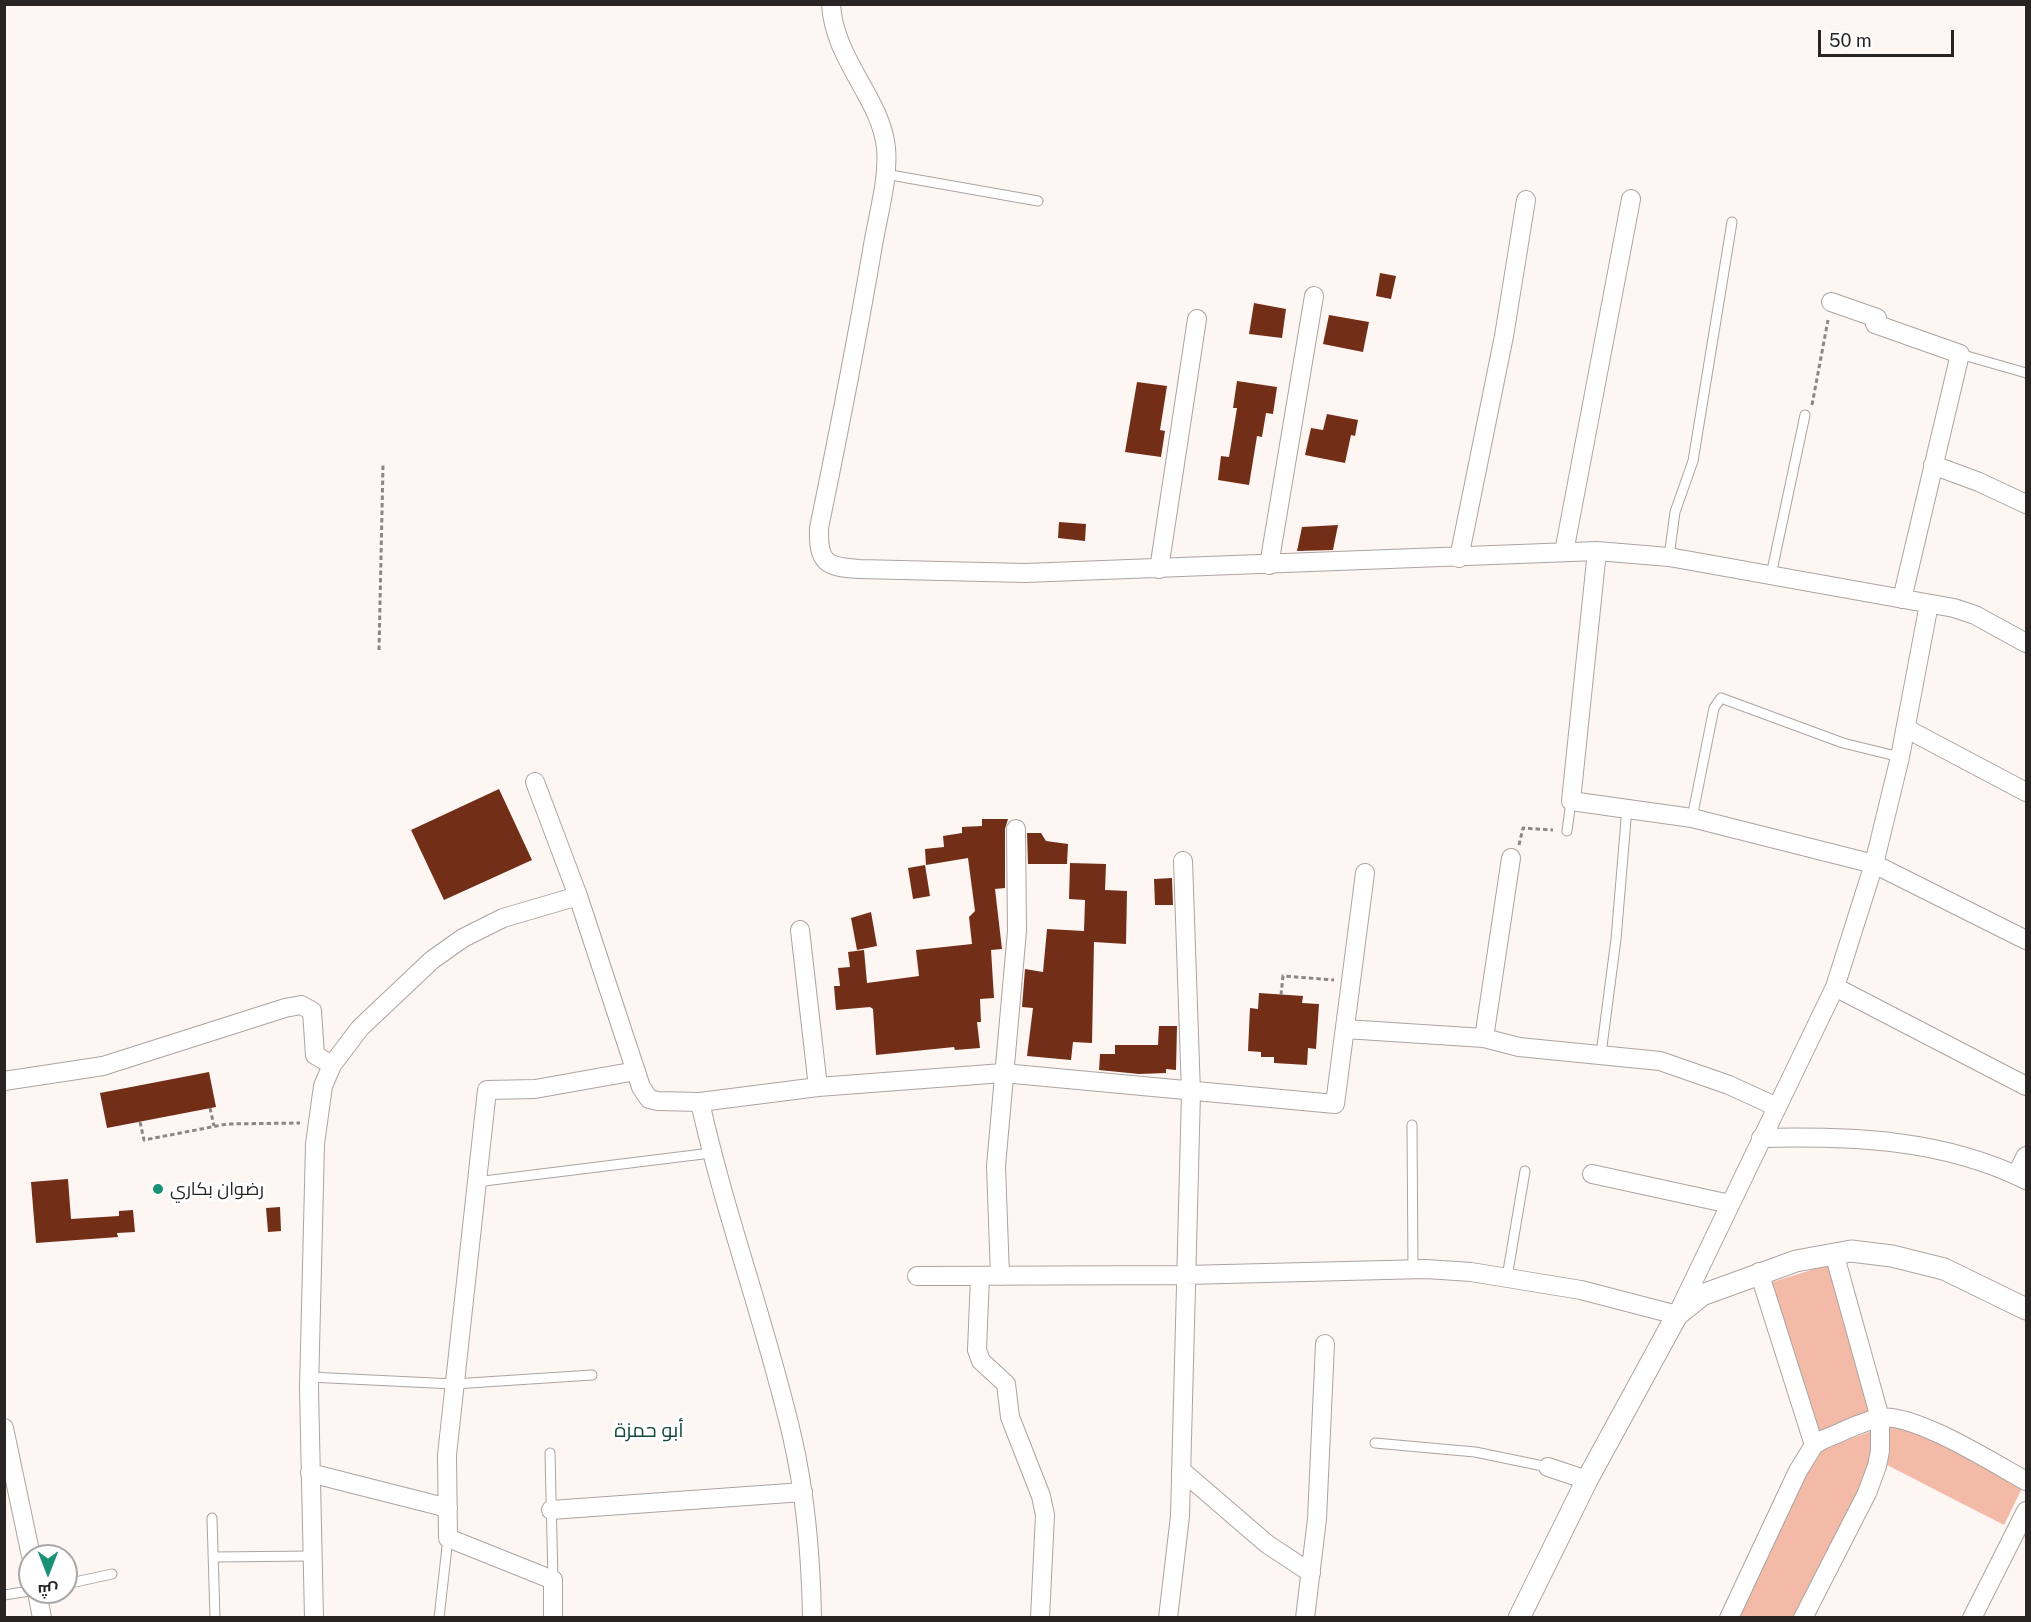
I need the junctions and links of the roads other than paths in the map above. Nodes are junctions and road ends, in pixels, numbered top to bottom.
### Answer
1 (831, 4) edge
2 (885, 174) junction
3 (1631, 198) dead end
4 (1526, 200) dead end
5 (1038, 201) dead end
6 (1732, 222) dead end
7 (1314, 296) dead end
8 (1831, 302) road end
9 (1197, 319) dead end
10 (1960, 354) junction
11 (2026, 373) edge
12 (1805, 415) road end
13 (1933, 465) junction
14 (2026, 504) edge
15 (1597, 551) junction
16 (1564, 552) junction
17 (1669, 557) junction
18 (1459, 558) junction
19 (1269, 566) junction
20 (1159, 569) junction
21 (1771, 575) junction
22 (1902, 599) junction
23 (1929, 604) junction
24 (2026, 643) edge
25 (1907, 729) junction
26 (1900, 757) junction
27 (535, 782) dead end
28 (2026, 792) edge
29 (1570, 801) junction
30 (1627, 808) junction
31 (1692, 818) junction
32 (1016, 829) dead end
33 (1567, 831) road end
34 (1511, 858) road end
35 (1184, 861) dead end
36 (1874, 864) junction
37 (1365, 873) dead end
38 (578, 896) junction
39 (800, 930) dead end
40 (2026, 940) edge
41 (1834, 987) junction
42 (1345, 1029) junction
43 (1484, 1038) junction
44 (1601, 1054) junction
45 (332, 1065) junction
46 (636, 1071) junction
47 (1003, 1073) junction
48 (4, 1081) edge
49 (2026, 1086) edge
50 (818, 1087) junction
51 (1191, 1093) junction
52 (700, 1102) junction
53 (1778, 1107) junction
54 (1412, 1125) dead end
55 (1761, 1138) junction
56 (711, 1153) junction
57 (2026, 1156) edge
58 (1525, 1172) dead end
59 (1592, 1174) dead end
60 (2021, 1178) edge
61 (476, 1182) junction
62 (1730, 1204) junction
63 (1834, 1252) junction
64 (1413, 1269) junction
65 (1759, 1272) junction
66 (1185, 1275) junction
67 (916, 1276) dead end
68 (980, 1276) junction
69 (1000, 1276) junction
70 (1507, 1277) junction
71 (2026, 1309) edge
72 (1677, 1315) junction
73 (1325, 1344) dead end
74 (592, 1375) dead end
75 (309, 1377) junction
76 (454, 1384) junction
77 (1880, 1418) junction
78 (4, 1428) edge
79 (1375, 1443) dead end
80 (1814, 1445) junction
81 (549, 1453) dead end
82 (1548, 1467) joint
83 (1181, 1470) junction
84 (310, 1473) junction
85 (1587, 1480) junction
86 (2026, 1481) edge
87 (803, 1492) junction
88 (447, 1508) junction
89 (551, 1510) junction
90 (212, 1518) dead end
91 (2024, 1519) edge
92 (448, 1538) junction
93 (28, 1544) edge
94 (312, 1556) junction
95 (214, 1557) junction
96 (1311, 1573) junction
97 (112, 1574) dead end
98 (553, 1580) junction
99 (78, 1581) edge
100 (215, 1617) edge
101 (314, 1617) edge
102 (439, 1617) edge
103 (553, 1617) edge
104 (812, 1617) edge
105 (1040, 1617) edge
106 (1168, 1617) edge
107 (1305, 1617) edge
108 (1519, 1617) edge
109 (1729, 1617) edge
110 (1803, 1617) edge
111 (1972, 1617) edge

1 - 2 street
2 - 5 lane
2 - 20 street
3 - 16 street
4 - 18 street
6 - 17 lane
7 - 19 street
8 - 10 street
9 - 20 street
10 - 11 lane
10 - 13 street
12 - 21 lane
13 - 14 street
13 - 22 street
15 - 16 street
15 - 17 street
15 - 29 street
16 - 18 street
17 - 21 street
18 - 19 street
19 - 20 street
21 - 22 street
22 - 23 street
23 - 24 street
23 - 25 street
25 - 26 street
25 - 28 street
26 - 31 lane
26 - 36 street
27 - 38 street
29 - 30 street
29 - 33 lane
30 - 31 street
30 - 44 lane
31 - 36 street
32 - 47 street
34 - 43 street
35 - 51 street
36 - 40 street
36 - 41 street
37 - 42 street
38 - 45 street
38 - 46 street
39 - 50 street
41 - 49 street
41 - 53 street
42 - 43 street
42 - 51 street
43 - 44 street
44 - 53 street
45 - 48 street
45 - 75 street
46 - 52 street
46 - 61 street
47 - 50 street
47 - 51 street
47 - 69 street
50 - 52 street
51 - 66 street
52 - 56 street
53 - 55 street
54 - 64 lane
55 - 60 street
55 - 62 street
56 - 61 lane
56 - 87 street
57 - 60 street
58 - 70 lane
59 - 62 street
61 - 76 street
62 - 72 street
63 - 65 street
63 - 71 street
63 - 77 street
64 - 66 street
64 - 70 street
65 - 72 street
65 - 80 street
66 - 69 street
66 - 83 street
67 - 68 street
68 - 69 street
68 - 105 street
70 - 72 street
72 - 85 street
73 - 96 street
74 - 76 lane
75 - 76 lane
75 - 84 street
76 - 88 street
77 - 80 street
77 - 86 street
77 - 110 street
78 - 93 street
79 - 82 lane
80 - 109 street
81 - 89 lane
82 - 85 street
83 - 96 street
83 - 106 street
84 - 88 street
84 - 94 street
85 - 108 street
87 - 89 street
87 - 104 street
88 - 92 street
89 - 98 lane
90 - 95 lane
91 - 111 street
92 - 98 street
92 - 102 lane
94 - 95 lane
94 - 101 street
95 - 100 lane
96 - 107 street
97 - 99 lane
98 - 103 street

